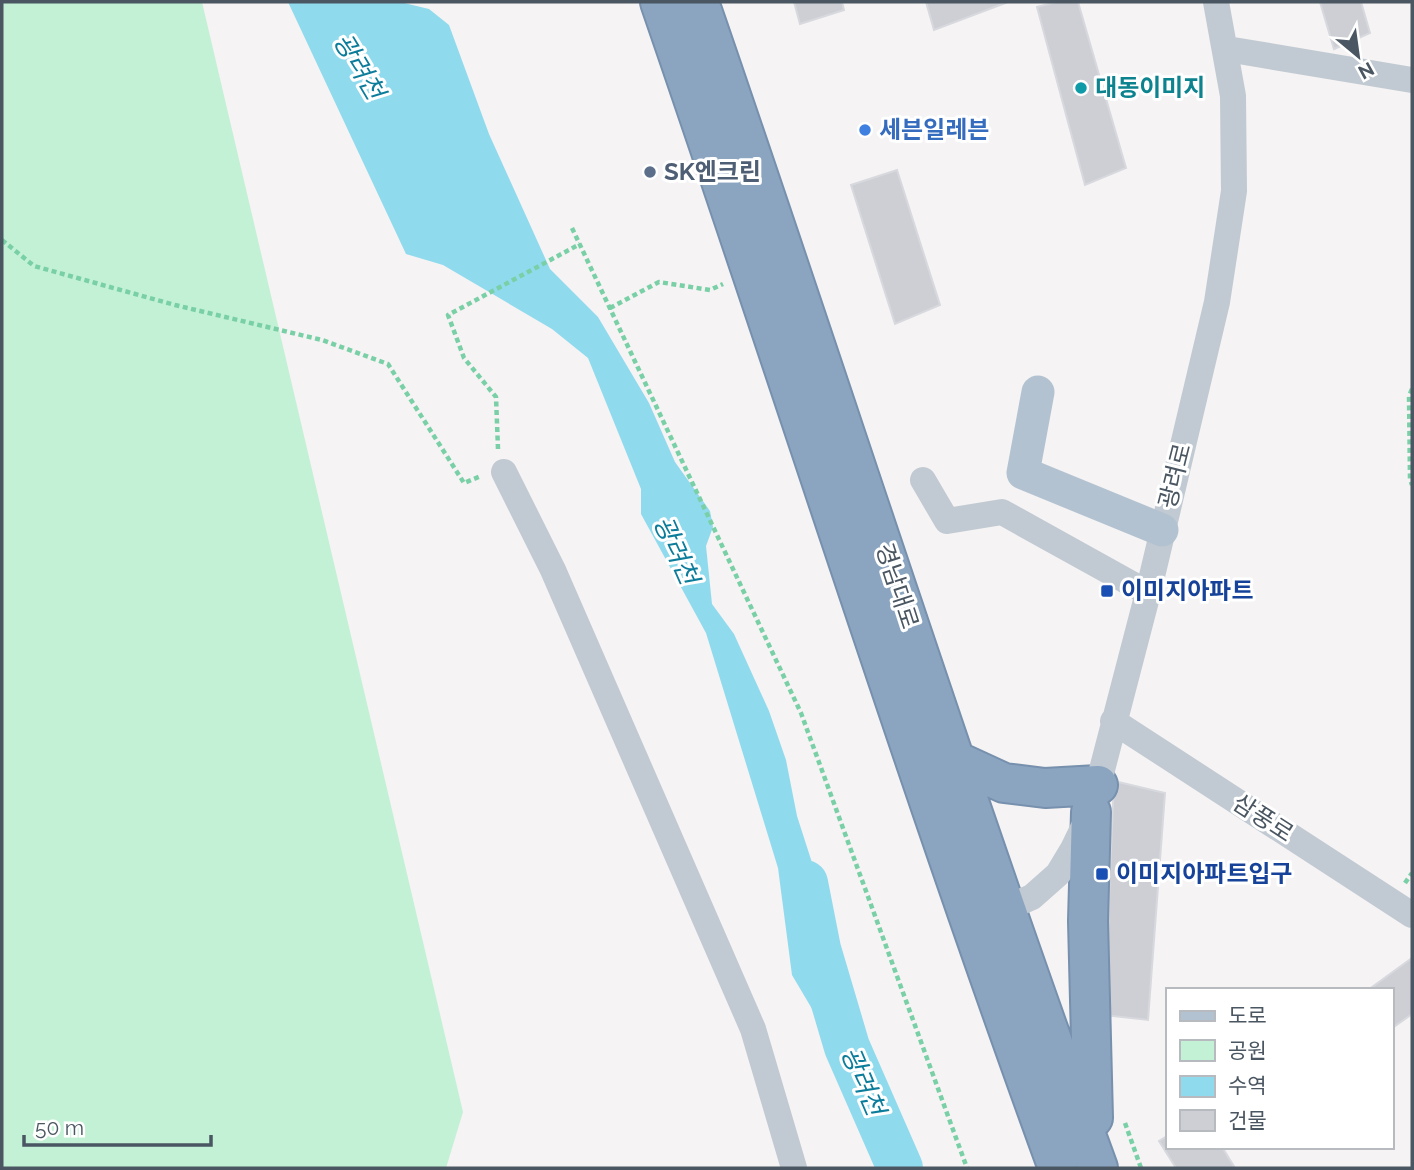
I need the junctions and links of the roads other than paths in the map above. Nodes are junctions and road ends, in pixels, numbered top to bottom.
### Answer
1 (660, 2) edge
2 (699, 2) edge
3 (1216, 2) edge
4 (1227, 49) junction
5 (1412, 80) edge
6 (1038, 392) dead end
7 (497, 472) road end
8 (923, 480) dead end
9 (1162, 530) junction
10 (1148, 593) junction
11 (1113, 721) junction
12 (954, 760) junction
13 (1094, 798) junction
14 (1004, 911) junction
15 (1412, 915) edge
16 (969, 923) junction
17 (1097, 1165) edge
18 (794, 1168) edge
19 (1058, 1168) edge

1 - 16 highway, 경남대로
2 - 12 highway, 경남대로
3 - 4 street, 광려로
4 - 5 street
4 - 9 street, 광려로
6 - 9 main road
7 - 18 street
8 - 10 street
9 - 10 street, 광려로
10 - 11 street, 광려로
11 - 13 street, 광려로
11 - 15 street, 삼풍로
12 - 13 highway
12 - 14 highway, 경남대로
13 - 14 street, 광려로
13 - 17 highway
14 - 16 street, 광려로
14 - 17 highway, 경남대로
16 - 19 highway, 경남대로

